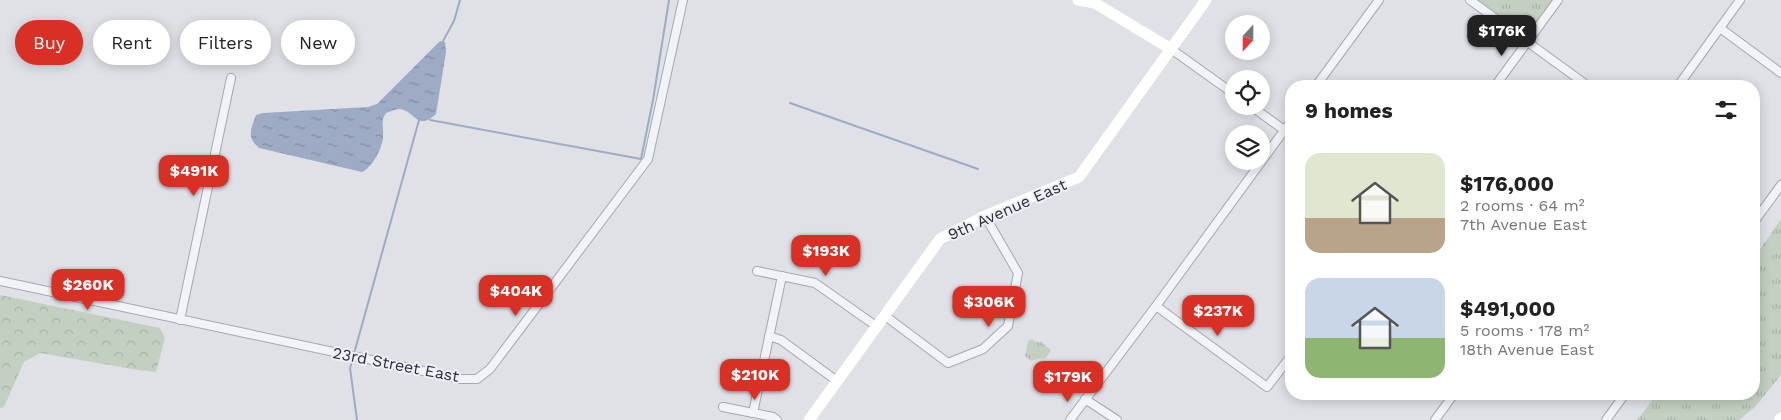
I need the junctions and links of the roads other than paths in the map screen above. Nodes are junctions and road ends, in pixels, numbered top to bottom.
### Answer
1 (683, 0) edge
2 (1078, 0) edge
3 (1206, 0) edge
4 (1379, 0) edge
5 (1470, 0) edge
6 (1558, 0) edge
7 (1740, 0) edge
8 (1720, 28) junction
9 (1527, 42) junction
10 (1171, 49) junction
11 (1781, 73) edge
12 (231, 78) dead end
13 (1320, 80) edge
14 (1498, 80) edge
15 (1580, 80) edge
16 (1682, 80) edge
17 (1225, 88) edge
18 (1263, 115) edge
19 (1285, 131) edge
20 (1285, 137) edge
21 (1781, 185) edge
22 (1760, 210) edge
23 (985, 216) junction
24 (758, 271) dead end
25 (782, 276) junction
26 (0, 281) edge
27 (1156, 306) junction
28 (884, 315) junction
29 (180, 320) junction
30 (876, 326) junction
31 (769, 336) junction
32 (1285, 364) edge
33 (837, 381) junction
34 (1085, 400) junction
35 (1450, 400) edge
36 (1621, 400) edge
37 (723, 407) dead end
38 (753, 412) junction
39 (777, 420) edge
40 (809, 420) edge
41 (1070, 420) edge
42 (1117, 420) edge
43 (1435, 420) edge
44 (1606, 420) edge

1 - 29 street, 23rd Street East
2 - 10 street
3 - 10 street, 9th Avenue East
4 - 13 street
5 - 9 street
6 - 9 street
7 - 8 street
8 - 11 street
8 - 16 street
9 - 14 street
9 - 15 street
10 - 17 street
10 - 23 street, 9th Avenue East
12 - 29 street
18 - 19 street
20 - 27 street
21 - 22 street
23 - 28 street, 9th Avenue East
23 - 28 street
24 - 25 street
25 - 30 street
25 - 31 street
26 - 29 street, 23rd Street East
27 - 32 street
27 - 34 street
28 - 30 street, 9th Avenue East
30 - 33 street, 9th Avenue East
31 - 33 street
31 - 38 street
33 - 40 street, 9th Avenue East
34 - 41 street
34 - 42 street
35 - 43 street
36 - 44 street
37 - 38 street
38 - 39 street

